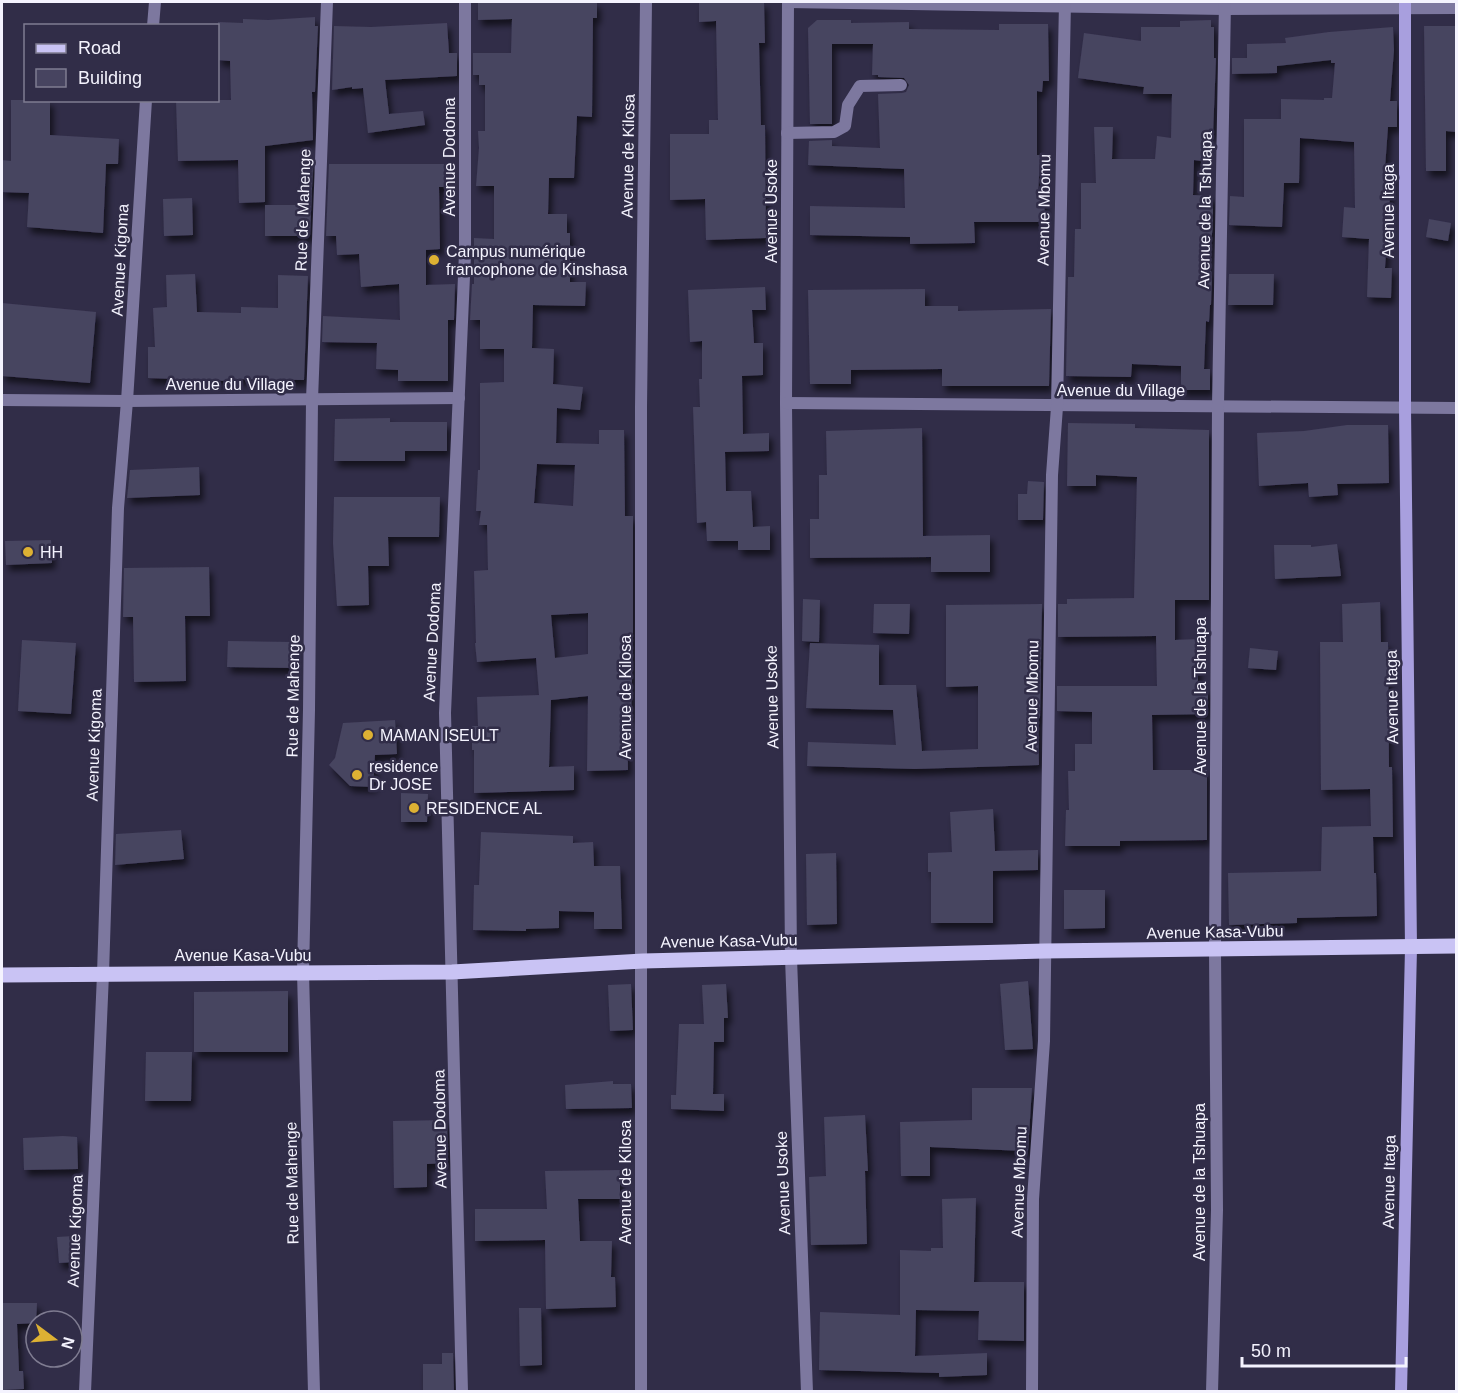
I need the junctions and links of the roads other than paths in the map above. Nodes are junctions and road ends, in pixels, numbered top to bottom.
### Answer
1 (155, 2) edge
2 (327, 2) edge
3 (465, 2) edge
4 (646, 2) edge
5 (788, 2) edge
6 (1065, 4) edge
7 (1225, 5) edge
8 (1405, 5) edge
9 (1456, 8) edge
10 (153, 24) edge
11 (901, 85) dead end
12 (146, 102) edge
13 (788, 133) junction
14 (459, 398) junction
15 (2, 400) edge
16 (312, 400) junction
17 (127, 401) junction
18 (786, 403) junction
19 (1218, 406) junction
20 (1057, 407) junction
21 (1405, 408) junction
22 (1456, 408) edge
23 (1456, 946) edge
24 (1411, 948) junction
25 (1215, 950) junction
26 (1044, 951) junction
27 (791, 958) junction
28 (643, 961) junction
29 (303, 972) junction
30 (453, 972) junction
31 (103, 974) junction
32 (2, 975) edge
33 (85, 1392) edge
34 (314, 1392) edge
35 (462, 1392) edge
36 (641, 1392) edge
37 (807, 1392) edge
38 (1032, 1392) edge
39 (1212, 1392) edge
40 (1401, 1392) edge

1 - 10 street
2 - 16 street, Rue de Mahenge
3 - 14 street, Avenue Dodoma
4 - 28 street, Avenue de Kilosa
5 - 6 street
5 - 13 street, Avenue Usoke
6 - 7 street
6 - 20 street, Avenue Mbomu
7 - 8 street
7 - 19 street, Avenue de la Tshuapa
8 - 9 street
8 - 21 street, Avenue Itaga
11 - 13 street
12 - 17 street, Avenue Kigoma
13 - 18 street, Avenue Usoke
14 - 16 street, Avenue du Village
14 - 30 street, Avenue Dodoma
15 - 17 street, Avenue du Village
16 - 17 street, Avenue du Village
16 - 29 street, Rue de Mahenge
17 - 31 street, Avenue Kigoma
18 - 20 street, Avenue du Village
18 - 27 street, Avenue Usoke
19 - 20 street, Avenue du Village
19 - 21 street, Avenue du Village
19 - 25 street, Avenue de la Tshuapa
20 - 26 street, Avenue Mbomu
21 - 22 street, Avenue du Village
21 - 24 street, Avenue Itaga
23 - 24 main road, Avenue Kasa-Vubu
24 - 25 main road, Avenue Kasa-Vubu
24 - 40 street, Avenue Itaga
25 - 26 main road, Avenue Kasa-Vubu
25 - 39 street, Avenue de la Tshuapa
26 - 27 main road, Avenue Kasa-Vubu
26 - 38 street, Avenue Mbomu
27 - 28 main road, Avenue Kasa-Vubu
27 - 37 street, Avenue Usoke
28 - 30 main road, Avenue Kasa-Vubu
28 - 36 street, Avenue de Kilosa
29 - 30 main road, Avenue Kasa-Vubu
29 - 31 main road, Avenue Kasa-Vubu
29 - 34 street, Rue de Mahenge
30 - 35 street, Avenue Dodoma
31 - 32 main road, Avenue Kasa-Vubu
31 - 33 street, Avenue Kigoma

